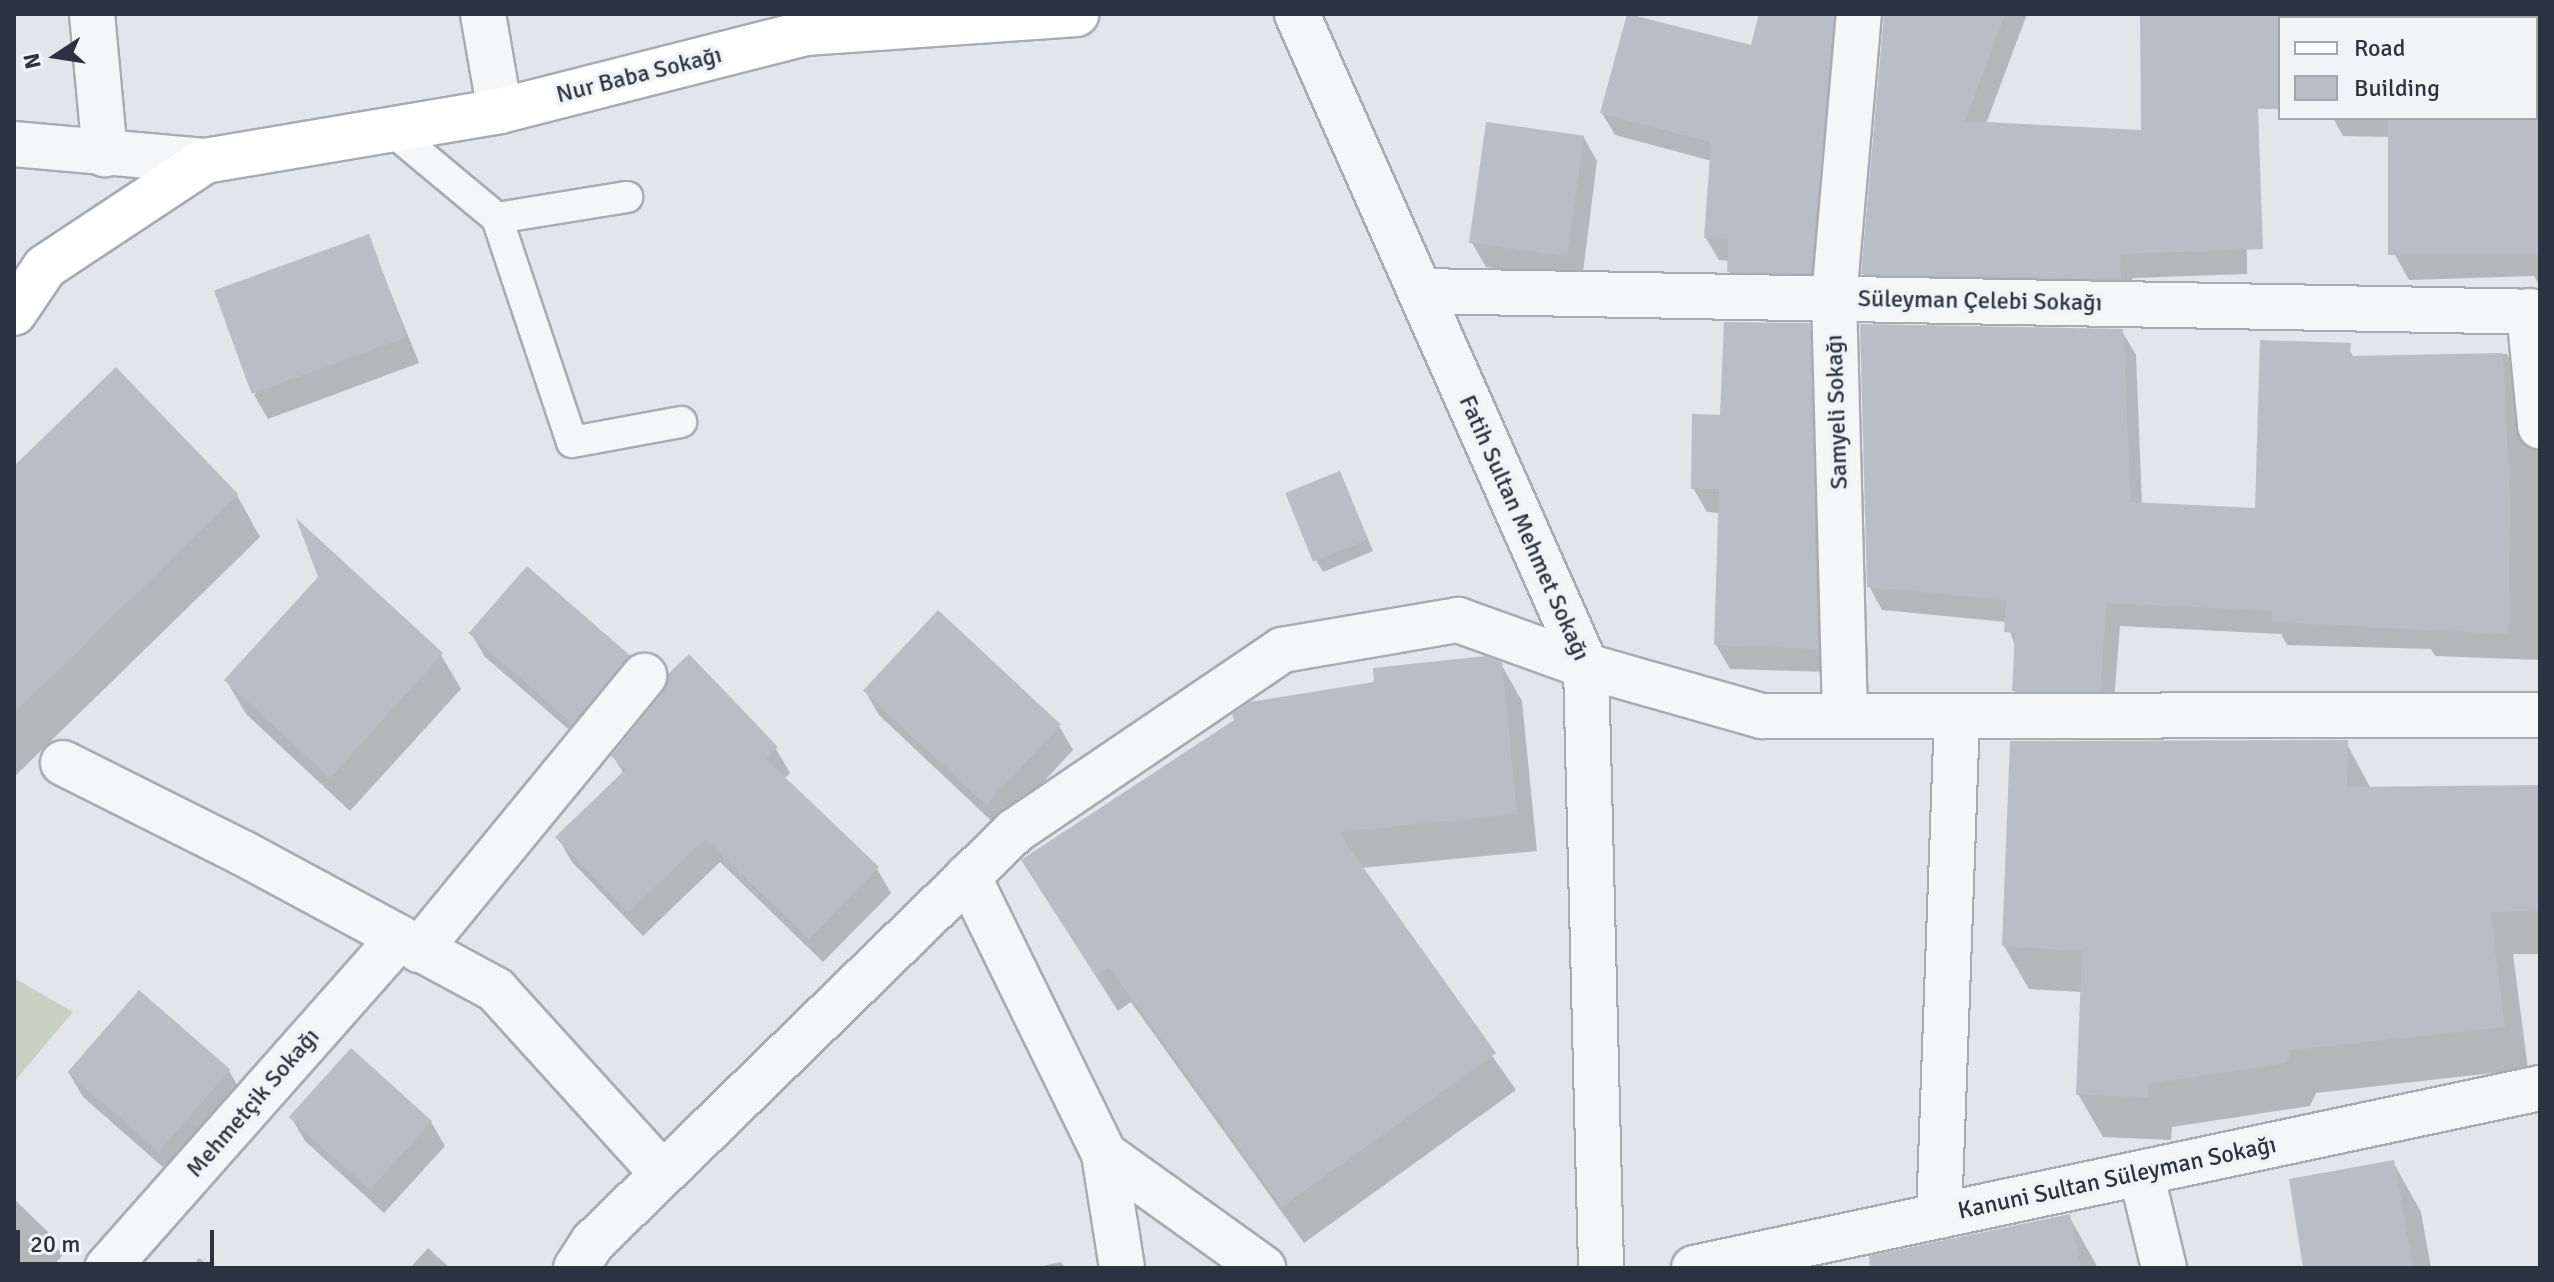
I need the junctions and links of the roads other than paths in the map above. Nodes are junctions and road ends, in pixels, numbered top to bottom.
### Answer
1 (92, 14) edge
2 (483, 14) edge
3 (1076, 14) edge
4 (1297, 14) edge
5 (1859, 14) edge
6 (500, 111) junction
7 (390, 129) junction
8 (14, 144) edge
9 (105, 154) junction
10 (205, 161) junction
11 (627, 197) dead end
12 (497, 218) junction
13 (1420, 291) junction
14 (1834, 298) junction
15 (2535, 311) edge
16 (14, 313) edge
17 (681, 422) dead end
18 (2540, 426) edge
19 (1586, 666) junction
20 (644, 676) dead end
21 (2540, 715) edge
22 (1845, 716) junction
23 (1957, 716) junction
24 (63, 763) dead end
25 (968, 876) junction
26 (409, 944) junction
27 (2540, 1088) edge
28 (1104, 1154) junction
29 (2141, 1173) junction
30 (663, 1174) junction
31 (1939, 1216) junction
32 (107, 1268) edge
33 (576, 1268) edge
34 (1122, 1268) edge
35 (1263, 1268) edge
36 (1601, 1268) edge
37 (1694, 1268) edge
38 (2164, 1268) edge

1 - 9 street
2 - 6 street
3 - 6 main road, Nur Baba Sokağı
4 - 13 street, Fatih Sultan Mehmet Sokağı
5 - 14 street, Samyeli Sokağı
6 - 7 main road, Nur Baba Sokağı
7 - 10 main road, Nur Baba Sokağı
7 - 12 lane
8 - 9 street
9 - 10 street
10 - 16 main road
11 - 12 lane
12 - 17 lane
13 - 14 street, Süleyman Çelebi Sokağı
13 - 19 street, Fatih Sultan Mehmet Sokağı
14 - 15 street, Süleyman Çelebi Sokağı
14 - 22 street, Samyeli Sokağı
15 - 18 street
19 - 22 street
19 - 25 street
19 - 36 street, Fatih Sultan Mehmet Sokağı
20 - 26 street, Mehmetçik Sokağı
21 - 23 street
22 - 23 street
23 - 31 street
24 - 26 street
25 - 28 street
25 - 30 street
26 - 30 street
26 - 32 street, Mehmetçik Sokağı
27 - 29 street, Kanuni Sultan Süleyman Sokağı
28 - 34 street
28 - 35 street
29 - 31 street, Kanuni Sultan Süleyman Sokağı
29 - 38 street
30 - 33 street
31 - 37 street, Kanuni Sultan Süleyman Sokağı

